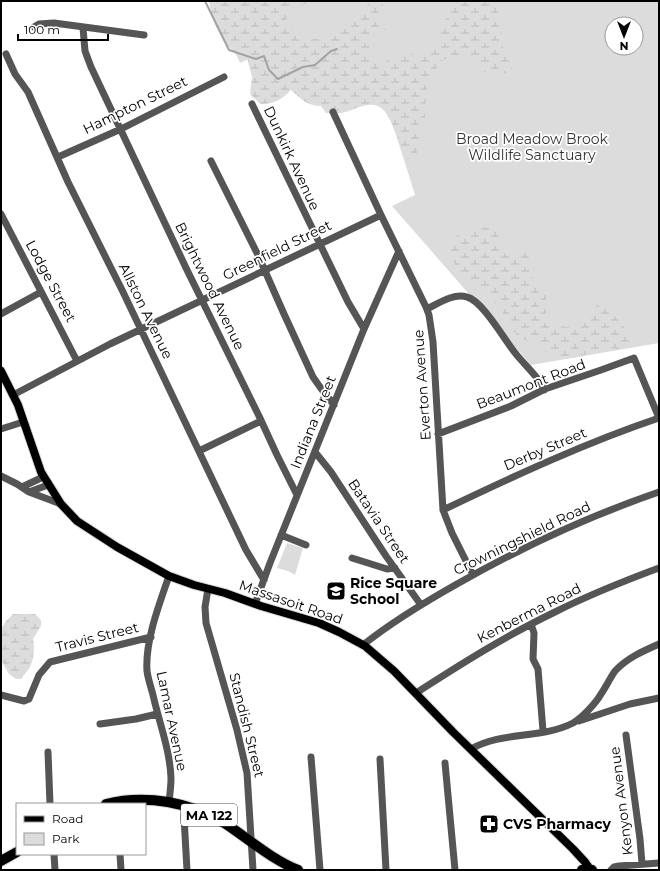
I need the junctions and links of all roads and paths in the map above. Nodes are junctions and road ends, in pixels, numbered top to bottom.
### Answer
1 (34, 27) dead end
2 (84, 28) junction
3 (144, 35) dead end
4 (6, 54) dead end
5 (224, 77) dead end
6 (252, 104) dead end
7 (333, 112) dead end
8 (121, 129) junction
9 (58, 157) junction
10 (211, 161) dead end
11 (1, 214) edge
12 (381, 215) junction
13 (320, 244) junction
14 (399, 251) junction
15 (265, 270) junction
16 (41, 292) junction
17 (202, 300) junction
18 (427, 309) junction
19 (1, 314) edge
20 (364, 329) junction
21 (141, 330) junction
22 (78, 361) junction
23 (1, 371) edge
24 (544, 390) junction
25 (12, 395) junction
26 (334, 405) junction
27 (659, 418) edge
28 (261, 421) junction
29 (23, 422) junction
30 (1, 429) edge
31 (438, 434) junction
32 (199, 451) junction
33 (315, 452) junction
34 (1, 476) edge
35 (43, 476) junction
36 (48, 485) junction
37 (22, 487) junction
38 (29, 492) junction
39 (659, 492) edge
40 (297, 494) junction
41 (61, 504) junction
42 (443, 510) junction
43 (281, 535) junction
44 (306, 545) dead end
45 (352, 558) dead end
46 (395, 568) junction
47 (659, 568) edge
48 (473, 575) junction
49 (169, 576) junction
50 (264, 580) junction
51 (208, 589) junction
52 (255, 604) junction
53 (421, 605) junction
54 (531, 624) junction
55 (151, 637) junction
56 (659, 644) edge
57 (363, 645) junction
58 (416, 693) junction
59 (1, 695) edge
60 (659, 698) edge
61 (157, 714) junction
62 (574, 722) junction
63 (100, 724) dead end
64 (543, 731) junction
65 (626, 735) dead end
66 (471, 749) junction
67 (48, 752) dead end
68 (311, 757) dead end
69 (380, 759) dead end
70 (445, 763) dead end
71 (169, 802) junction
72 (50, 803) edge
73 (117, 803) edge
74 (185, 806) junction
75 (252, 843) junction
76 (16, 853) edge
77 (54, 855) edge
78 (120, 855) edge
79 (1, 861) edge
80 (659, 863) edge
81 (642, 864) junction
82 (55, 870) edge
83 (121, 870) edge
84 (187, 870) edge
85 (253, 870) edge
86 (298, 870) edge
87 (320, 870) edge
88 (386, 870) edge
89 (455, 870) edge
90 (588, 870) edge
91 (612, 870) edge

1 - 2 street
2 - 3 street
2 - 8 street, Brightwood Avenue
4 - 9 street, Allston Avenue
5 - 8 street, Hampton Street
6 - 13 street, Dunkirk Avenue
7 - 12 street, Everton Avenue
8 - 9 street, Hampton Street
8 - 17 street, Brightwood Avenue
9 - 21 street, Allston Avenue
10 - 15 street
11 - 16 street, Lodge Street
12 - 13 street, Greenfield Street
12 - 14 street, Everton Avenue
13 - 15 street, Greenfield Street
13 - 20 street, Dunkirk Avenue
14 - 18 street, Everton Avenue
14 - 20 street, Indiana Street
15 - 17 street, Greenfield Street
15 - 26 street
16 - 19 street
16 - 22 street, Lodge Street
17 - 21 street, Greenfield Street
17 - 28 street, Brightwood Avenue
18 - 24 street
18 - 31 street, Everton Avenue
20 - 26 street, Indiana Street
21 - 22 street, Greenfield Street
21 - 32 street, Allston Avenue
22 - 25 street, Greenfield Street
23 - 25 main road, Massasoit Road
24 - 27 street, Beaumont Road
24 - 31 street, Beaumont Road
25 - 29 main road, Massasoit Road
26 - 33 street, Indiana Street
27 - 42 street, Derby Street
28 - 32 street
28 - 40 street, Brightwood Avenue
29 - 30 street
29 - 35 main road, Massasoit Road
31 - 42 street, Everton Avenue
32 - 50 street, Allston Avenue
33 - 40 street, Indiana Street
33 - 46 street, Batavia Street
34 - 37 street
35 - 36 main road, Massasoit Road
35 - 37 street
36 - 38 street
36 - 41 main road, Massasoit Road
37 - 38 street
38 - 41 street
39 - 48 street, Crowningshield Road
40 - 43 street, Indiana Street
41 - 49 main road, Massasoit Road
42 - 48 street, Everton Avenue
43 - 44 street
43 - 50 street, Indiana Street
45 - 46 street
46 - 53 street, Batavia Street
47 - 54 street, Kenberma Road
48 - 53 street, Crowningshield Road
49 - 51 main road, Massasoit Road
49 - 55 street, Lamar Avenue
50 - 52 street, Indiana Street
51 - 52 main road, Massasoit Road
51 - 75 street, Standish Street
52 - 57 main road, Massasoit Road
53 - 57 street, Crowningshield Road
54 - 58 street, Kenberma Road
54 - 64 street
55 - 59 street, Travis Street
55 - 61 street, Lamar Avenue
56 - 62 street
57 - 58 main road, Massasoit Road
58 - 66 main road, Massasoit Road
60 - 62 street
61 - 63 street
61 - 71 street, Lamar Avenue
62 - 64 street
64 - 66 street
65 - 81 street, Kenyon Avenue
66 - 90 main road, Massasoit Road
67 - 72 street
68 - 87 street
69 - 88 street
70 - 89 street
71 - 73 highway, MA 122
71 - 74 highway, MA 122
74 - 75 highway, MA 122
74 - 84 street
75 - 85 street, Standish Street
75 - 86 highway, MA 122
76 - 79 highway
77 - 82 street
78 - 83 street
80 - 81 street
81 - 91 street

